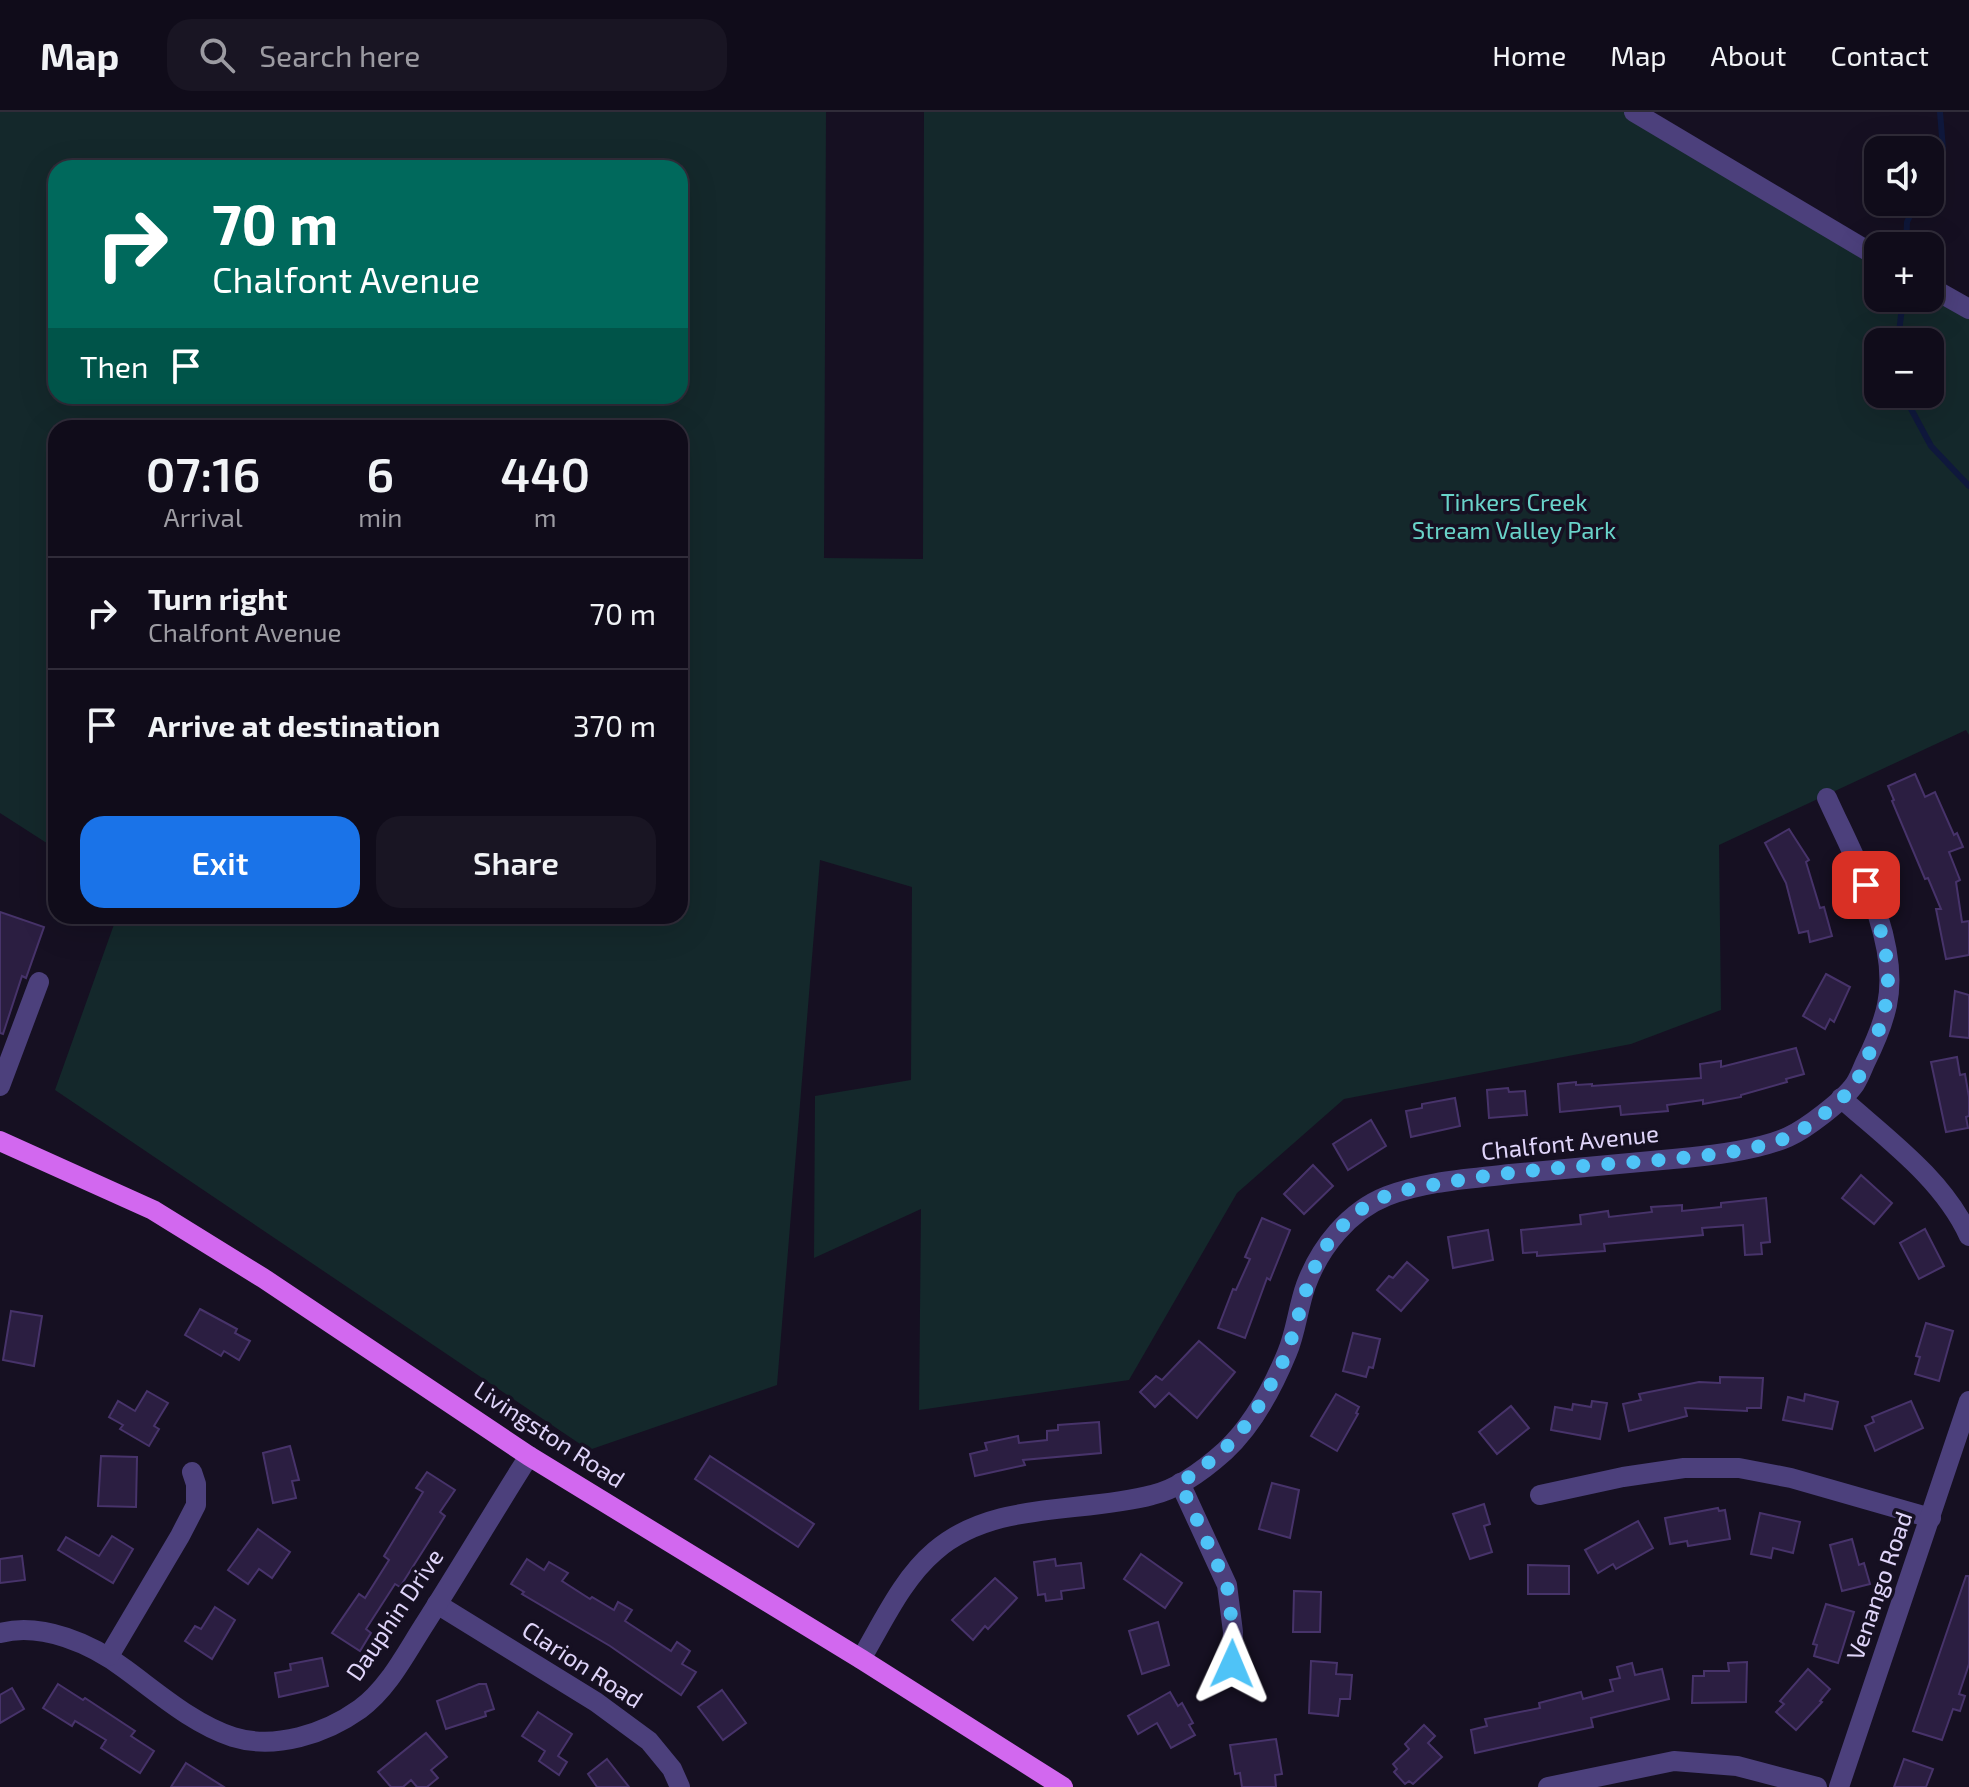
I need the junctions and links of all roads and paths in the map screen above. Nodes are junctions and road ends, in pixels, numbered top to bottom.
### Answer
1 (1634, 112) edge
2 (1864, 249) edge
3 (1944, 295) edge
4 (1966, 307) edge
5 (1827, 798) dead end
6 (39, 982) dead end
7 (0, 1086) edge
8 (1841, 1098) junction
9 (0, 1141) edge
10 (1969, 1236) edge
11 (1969, 1401) edge
12 (529, 1456) junction
13 (192, 1472) dead end
14 (1180, 1483) junction
15 (1540, 1495) dead end
16 (1931, 1518) junction
17 (437, 1604) junction
18 (0, 1633) edge
19 (109, 1656) junction
20 (861, 1659) junction
21 (1231, 1674) dead end
22 (680, 1787) edge
23 (1063, 1787) edge
24 (1548, 1787) edge
25 (1817, 1787) edge
26 (1839, 1787) edge

1 - 2 street
3 - 4 street
5 - 8 street, Chalfont Avenue
6 - 7 street
8 - 10 street
8 - 14 street, Chalfont Avenue
9 - 12 main road, Livingston Road
11 - 16 street, Venango Road
12 - 17 street, Dauphin Drive
12 - 20 main road, Livingston Road
13 - 19 street
14 - 20 street, Chalfont Avenue
14 - 21 street
15 - 16 street
16 - 26 street, Venango Road
17 - 19 street, Dauphin Drive
17 - 22 street, Clarion Road
18 - 19 street, Dauphin Drive
20 - 23 main road, Livingston Road
24 - 25 street

